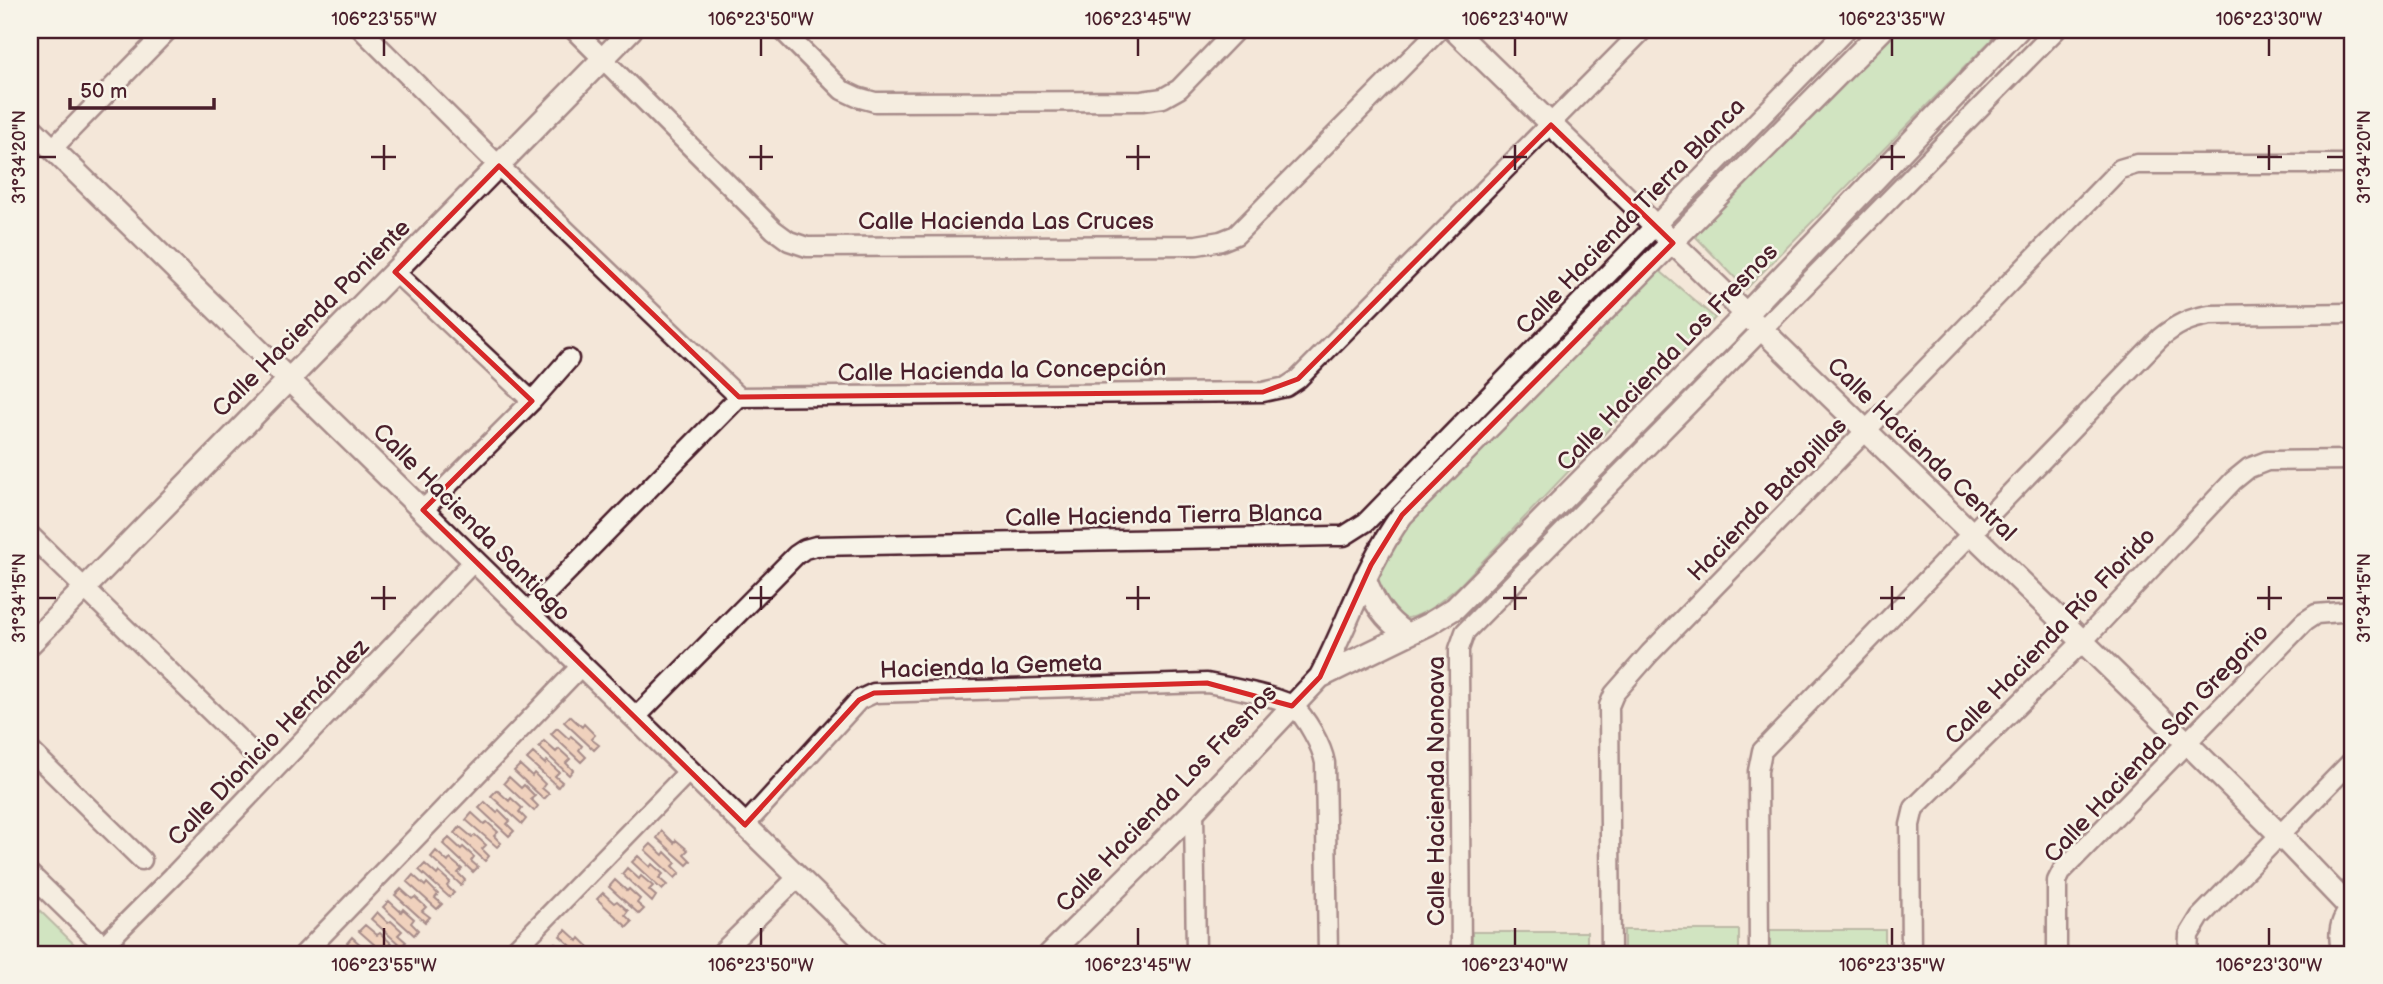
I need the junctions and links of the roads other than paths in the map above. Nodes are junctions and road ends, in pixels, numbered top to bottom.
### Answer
1 (168, 30) edge
2 (362, 30) edge
3 (574, 30) edge
4 (631, 30) edge
5 (782, 30) edge
6 (1236, 30) edge
7 (1439, 30) edge
8 (1454, 30) edge
9 (1643, 30) edge
10 (1846, 30) edge
11 (1882, 30) edge
12 (2018, 30) edge
13 (2056, 30) edge
14 (603, 58) junction
15 (1551, 125) junction
16 (30, 127) edge
17 (52, 149) junction
18 (2353, 164) edge
19 (499, 166) junction
20 (1655, 227) junction
21 (1673, 243) junction
22 (395, 272) junction
23 (2353, 313) edge
24 (1746, 314) junction
25 (1762, 331) junction
26 (569, 359) dead end
27 (288, 378) junction
28 (739, 397) junction
29 (532, 401) junction
30 (1868, 430) junction
31 (2353, 460) edge
32 (423, 509) junction
33 (30, 535) edge
34 (1972, 535) junction
35 (474, 561) junction
36 (1364, 578) junction
37 (85, 588) junction
38 (2353, 611) edge
39 (526, 614) junction
40 (1406, 634) junction
41 (2082, 642) junction
42 (30, 644) edge
43 (581, 666) junction
44 (1320, 677) junction
45 (1292, 706) junction
46 (635, 718) junction
47 (2185, 741) junction
48 (30, 750) edge
49 (250, 750) dead end
50 (2353, 760) edge
51 (689, 771) junction
52 (1194, 810) junction
53 (745, 825) junction
54 (2281, 836) junction
55 (142, 860) dead end
56 (30, 874) edge
57 (797, 877) junction
58 (2352, 908) edge
59 (103, 951) edge
60 (304, 954) edge
61 (511, 954) edge
62 (720, 954) edge
63 (877, 954) edge
64 (1050, 954) edge
65 (1196, 954) edge
66 (1328, 954) edge
67 (1461, 954) edge
68 (1611, 954) edge
69 (1759, 954) edge
70 (1911, 954) edge
71 (2057, 954) edge
72 (2188, 954) edge
73 (2344, 954) edge

1 - 17 street
2 - 19 street
3 - 14 street, Calle Hacienda Las Cruces
4 - 14 street, Calle Hacienda Poniente
5 - 6 street
7 - 14 street, Calle Hacienda Las Cruces
8 - 15 street, Calle Hacienda Central
9 - 15 street, Calle Hacienda la Concepción
10 - 20 street, Calle Hacienda Tierra Blanca
11 - 21 street, Calle Hacienda Los Fresnos
12 - 24 street, Calle Hacienda Los Fresnos
13 - 25 street, Calle Hacienda Nonoava
14 - 19 street, Calle Hacienda Poniente
15 - 20 street, Calle Hacienda Central
15 - 28 street, Calle Hacienda la Concepción
16 - 17 street, Calle Hacienda Santiago
17 - 27 street, Calle Hacienda Santiago
18 - 30 street, Hacienda Batopillas
19 - 22 street, Calle Hacienda Poniente
19 - 28 street
20 - 21 street, Calle Hacienda Central
20 - 46 street, Calle Hacienda Tierra Blanca
21 - 24 street, Calle Hacienda Central
21 - 36 street, Calle Hacienda Los Fresnos
22 - 27 street, Calle Hacienda Poniente
22 - 29 street
23 - 34 street
24 - 25 street, Calle Hacienda Central
24 - 40 street, Calle Hacienda Los Fresnos
25 - 30 street, Calle Hacienda Central
25 - 67 street, Calle Hacienda Nonoava
26 - 29 street
27 - 32 street, Calle Hacienda Santiago
27 - 37 street, Calle Hacienda Poniente
28 - 39 street
29 - 32 street
30 - 34 street, Calle Hacienda Central
30 - 68 street, Hacienda Batopillas
31 - 41 street, Calle Hacienda Río Florido
32 - 35 street, Calle Hacienda Santiago
33 - 37 street
34 - 41 street, Calle Hacienda Central
34 - 69 street
35 - 39 street, Calle Hacienda Santiago
35 - 59 street, Calle Dionicio Hernández
36 - 40 street
36 - 44 street, Calle Hacienda Los Fresnos
37 - 42 street, Calle Hacienda Poniente
37 - 49 street
38 - 47 street, Calle Hacienda San Gregorio
39 - 43 street, Calle Hacienda Santiago
40 - 44 street, Calle Hacienda Los Fresnos
41 - 47 street, Calle Hacienda Central
41 - 70 street, Calle Hacienda Río Florido
43 - 46 street, Calle Hacienda Santiago
43 - 60 street
44 - 45 street, Calle Hacienda Los Fresnos
45 - 52 street, Calle Hacienda Los Fresnos
45 - 53 street, Hacienda la Gemeta
45 - 66 street
46 - 51 street, Calle Hacienda Santiago
47 - 54 street, Calle Hacienda Central
47 - 71 street, Calle Hacienda San Gregorio
48 - 55 street
50 - 54 street
51 - 53 street, Calle Hacienda Santiago
51 - 61 street
52 - 64 street, Calle Hacienda Los Fresnos
52 - 65 street
53 - 57 street, Calle Hacienda Santiago
54 - 58 street, Calle Hacienda Central
54 - 72 street
56 - 59 street
57 - 62 street
57 - 63 street, Calle Hacienda Santiago
58 - 73 street

